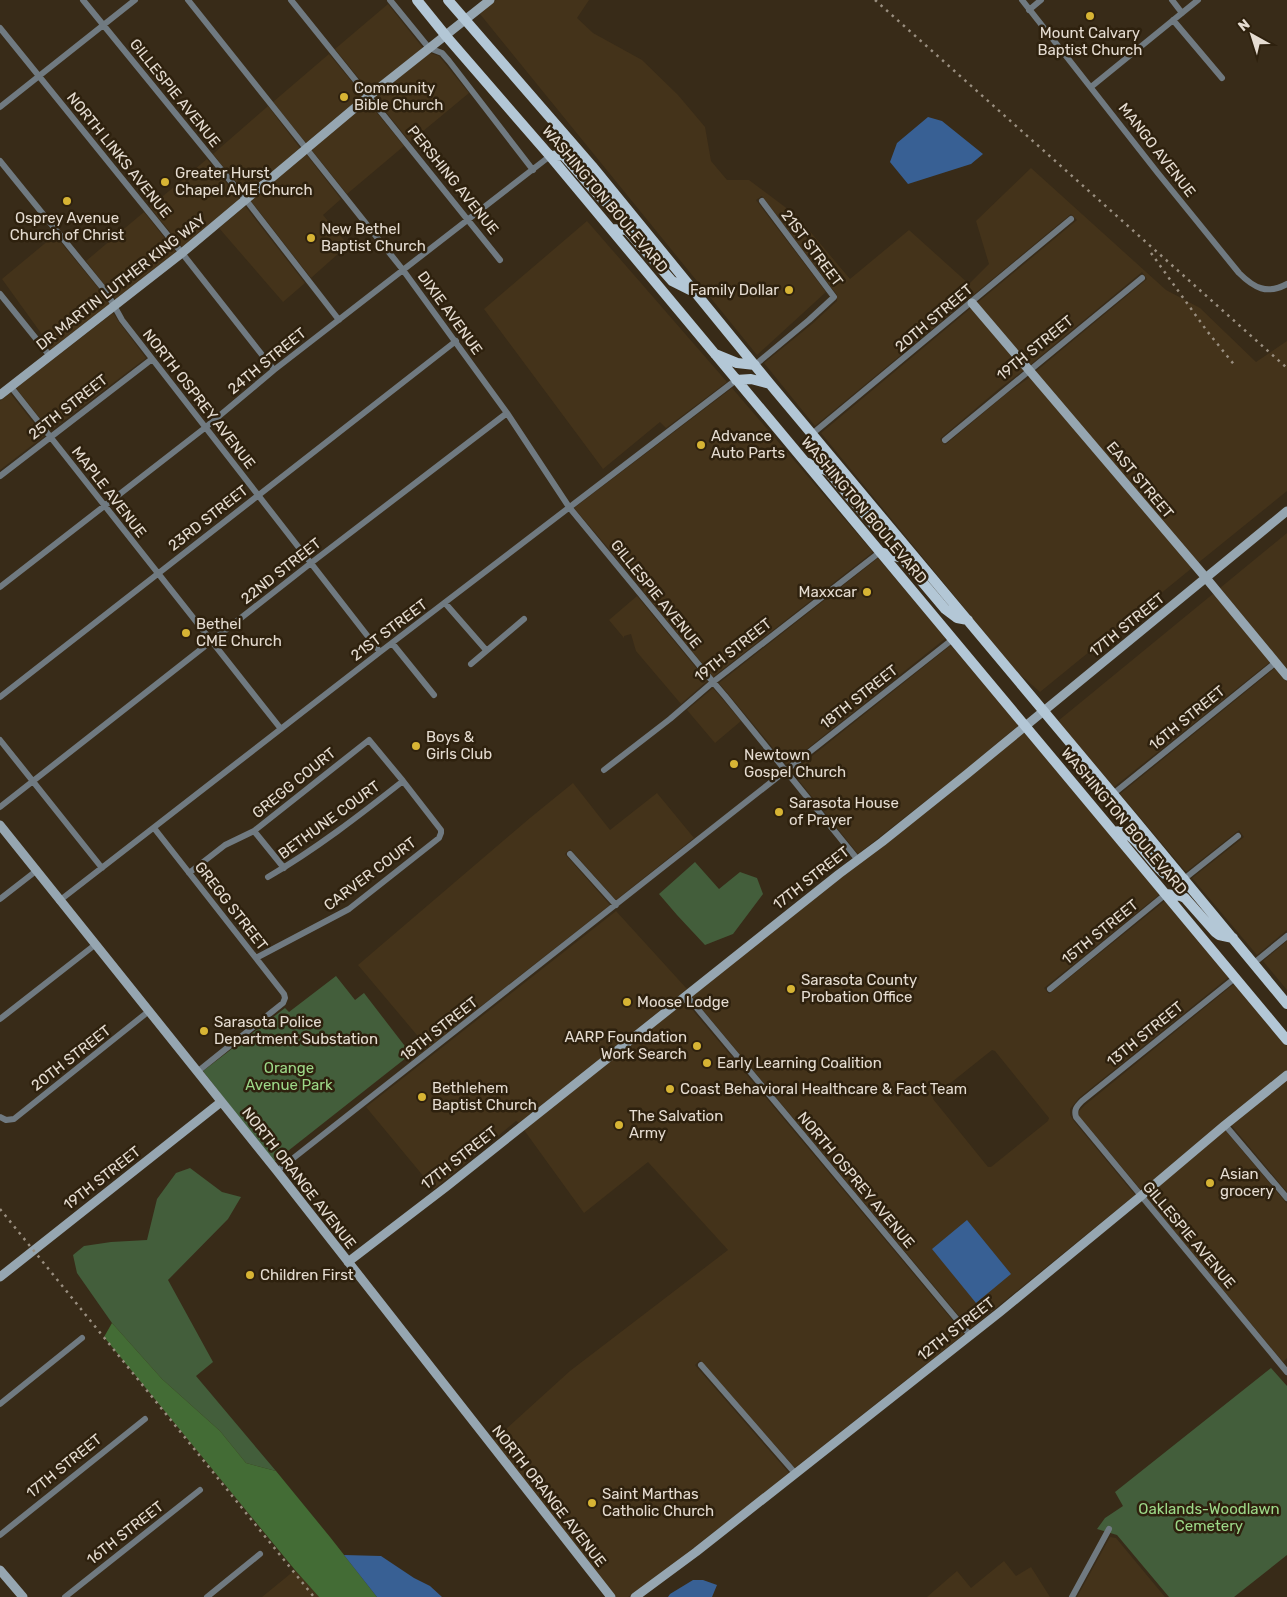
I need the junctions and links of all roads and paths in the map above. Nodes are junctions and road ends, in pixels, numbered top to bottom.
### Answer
1 (83, 0) edge
2 (135, 0) edge
3 (188, 0) edge
4 (290, 0) edge
5 (390, 0) edge
6 (417, 0) edge
7 (448, 0) edge
8 (490, 0) edge
9 (1022, 0) edge
10 (1041, 0) edge
11 (1172, 0) edge
12 (1198, 0) edge
13 (1029, 10) junction
14 (1182, 13) junction
15 (465, 20) junction
16 (1173, 20) junction
17 (104, 25) junction
18 (0, 28) edge
19 (446, 36) junction
20 (429, 48) junction
21 (39, 76) junction
22 (1222, 78) dead end
23 (1091, 87) junction
24 (369, 96) junction
25 (0, 107) edge
26 (306, 148) junction
27 (550, 156) junction
28 (0, 161) edge
29 (532, 170) junction
30 (246, 200) junction
31 (762, 201) dead end
32 (630, 214) junction
33 (468, 219) junction
34 (1071, 219) dead end
35 (611, 230) junction
36 (182, 253) junction
37 (500, 260) dead end
38 (403, 270) junction
39 (1142, 278) dead end
40 (1287, 284) edge
41 (693, 291) junction
42 (0, 294) edge
43 (972, 303) junction
44 (115, 306) junction
45 (339, 320) junction
46 (456, 341) junction
47 (714, 354) junction
48 (50, 356) junction
49 (152, 359) junction
50 (754, 366) junction
51 (274, 370) junction
52 (1030, 371) junction
53 (736, 380) junction
54 (770, 384) junction
55 (11, 387) junction
56 (0, 395) edge
57 (508, 412) junction
58 (206, 426) junction
59 (812, 434) junction
60 (50, 437) junction
61 (945, 440) dead end
62 (804, 461) junction
63 (0, 476) edge
64 (258, 496) junction
65 (104, 506) junction
66 (568, 507) junction
67 (1287, 511) edge
68 (893, 532) junction
69 (880, 552) junction
70 (311, 563) junction
71 (157, 573) junction
72 (1206, 578) junction
73 (0, 587) edge
74 (445, 603) junction
75 (524, 619) dead end
76 (968, 620) junction
77 (953, 639) junction
78 (212, 641) junction
79 (392, 643) junction
80 (486, 650) junction
81 (380, 652) junction
82 (1276, 662) junction
83 (471, 664) dead end
84 (1287, 676) edge
85 (713, 682) junction
86 (434, 695) dead end
87 (0, 697) edge
88 (1044, 710) junction
89 (1025, 726) junction
90 (281, 729) junction
91 (0, 740) edge
92 (604, 770) dead end
93 (786, 770) junction
94 (403, 781) junction
95 (33, 782) junction
96 (1113, 794) junction
97 (0, 807) edge
98 (0, 825) edge
99 (154, 828) junction
100 (254, 831) junction
101 (1114, 832) junction
102 (1238, 836) dead end
103 (570, 854) dead end
104 (858, 860) junction
105 (102, 868) junction
106 (284, 868) junction
107 (36, 870) junction
108 (189, 872) junction
109 (268, 877) dead end
110 (1184, 879) junction
111 (1166, 894) junction
112 (0, 899) edge
113 (59, 901) junction
114 (616, 906) junction
115 (1287, 936) edge
116 (1233, 938) junction
117 (96, 944) junction
118 (256, 958) junction
119 (1254, 963) junction
120 (1235, 978) junction
121 (1050, 989) dead end
122 (686, 995) junction
123 (1287, 1004) edge
124 (149, 1011) junction
125 (0, 1019) edge
126 (1287, 1040) edge
127 (197, 1072) junction
128 (1287, 1075) edge
129 (221, 1102) junction
130 (1074, 1112) joint
131 (3, 1118) edge
132 (1225, 1124) junction
133 (277, 1171) junction
134 (1141, 1196) junction
135 (1287, 1198) edge
136 (348, 1262) junction
137 (0, 1277) edge
138 (970, 1335) junction
139 (82, 1338) dead end
140 (700, 1365) dead end
141 (1286, 1368) edge
142 (0, 1404) edge
143 (145, 1419) dead end
144 (795, 1474) junction
145 (200, 1490) dead end
146 (1109, 1529) dead end
147 (0, 1535) edge
148 (260, 1554) dead end
149 (0, 1570) edge
150 (23, 1597) edge
151 (65, 1597) edge
152 (207, 1597) edge
153 (611, 1597) edge
154 (636, 1597) edge
155 (1072, 1597) edge

1 - 17 street, GILLESPIE AVENUE
2 - 17 street
3 - 26 street, DIXIE AVENUE
4 - 24 street, PERSHING AVENUE
5 - 20 street
6 - 19 main road, WASHINGTON BOULEVARD
7 - 15 main road, WASHINGTON BOULEVARD
8 - 15 street, DR MARTIN LUTHER KING WAY
9 - 13 street, MANGO AVENUE
10 - 13 street
11 - 14 street
12 - 14 street
13 - 23 street, MANGO AVENUE
14 - 16 street
15 - 19 street, DR MARTIN LUTHER KING WAY
15 - 32 main road, WASHINGTON BOULEVARD
16 - 22 street
16 - 23 street
17 - 21 street
17 - 30 street, GILLESPIE AVENUE
18 - 21 street, NORTH LINKS AVENUE
19 - 20 street, DR MARTIN LUTHER KING WAY
19 - 27 main road, WASHINGTON BOULEVARD
20 - 24 street, DR MARTIN LUTHER KING WAY
20 - 29 street
21 - 25 street
21 - 36 street, NORTH LINKS AVENUE
23 - 40 street, MANGO AVENUE
24 - 26 street, DR MARTIN LUTHER KING WAY
24 - 33 street, PERSHING AVENUE
26 - 30 street, DR MARTIN LUTHER KING WAY
26 - 38 street, DIXIE AVENUE
27 - 29 street, 24TH STREET
27 - 32 main road
27 - 35 main road, WASHINGTON BOULEVARD
28 - 44 street, NORTH OSPREY AVENUE
29 - 33 street, 24TH STREET
30 - 36 street, DR MARTIN LUTHER KING WAY
30 - 45 street, GILLESPIE AVENUE
31 - 50 street, 21ST STREET
32 - 41 main road, WASHINGTON BOULEVARD
33 - 37 street, PERSHING AVENUE
33 - 38 street, 24TH STREET
34 - 43 street, 20TH STREET
35 - 41 main road
35 - 47 main road, WASHINGTON BOULEVARD
36 - 44 street, DR MARTIN LUTHER KING WAY
36 - 51 street, NORTH LINKS AVENUE
38 - 45 street, 24TH STREET
38 - 46 street, DIXIE AVENUE
39 - 52 street, 19TH STREET
41 - 50 main road, WASHINGTON BOULEVARD
42 - 48 street
43 - 52 street, EAST STREET
43 - 59 street, 20TH STREET
44 - 48 street, DR MARTIN LUTHER KING WAY
44 - 49 street, NORTH OSPREY AVENUE
45 - 51 street, 24TH STREET
46 - 57 street, DIXIE AVENUE
46 - 64 street, 23RD STREET
47 - 50 main road
47 - 53 main road, WASHINGTON BOULEVARD
48 - 55 street, DR MARTIN LUTHER KING WAY
49 - 58 street, NORTH OSPREY AVENUE
49 - 60 street, 25TH STREET
50 - 54 main road, WASHINGTON BOULEVARD
51 - 58 street, 24TH STREET
52 - 61 street, 19TH STREET
52 - 72 street, EAST STREET
53 - 54 main road
53 - 62 main road, WASHINGTON BOULEVARD
53 - 66 street, 21ST STREET
54 - 59 main road, WASHINGTON BOULEVARD
55 - 56 street, DR MARTIN LUTHER KING WAY
55 - 60 street, MAPLE AVENUE
57 - 66 street, DIXIE AVENUE
57 - 70 street, 22ND STREET
58 - 64 street, NORTH OSPREY AVENUE
58 - 65 street, 24TH STREET
59 - 68 main road, WASHINGTON BOULEVARD
60 - 63 street, 25TH STREET
60 - 65 street, MAPLE AVENUE
62 - 68 main road
62 - 69 main road, WASHINGTON BOULEVARD
64 - 70 street, NORTH OSPREY AVENUE
64 - 71 street, 23RD STREET
65 - 71 street, MAPLE AVENUE
65 - 73 street, 24TH STREET
66 - 74 street, 21ST STREET
66 - 85 street, GILLESPIE AVENUE
67 - 72 street, 17TH STREET
68 - 76 main road, WASHINGTON BOULEVARD
69 - 76 main road
69 - 77 main road, WASHINGTON BOULEVARD
69 - 85 street, 19TH STREET
70 - 78 street, 22ND STREET
70 - 81 street, NORTH OSPREY AVENUE
71 - 78 street, MAPLE AVENUE
71 - 87 street, 23RD STREET
72 - 82 street, EAST STREET
72 - 88 street, 17TH STREET
74 - 79 street, 21ST STREET
74 - 80 street
75 - 80 street
76 - 88 main road, WASHINGTON BOULEVARD
77 - 89 main road, WASHINGTON BOULEVARD
77 - 93 street, 18TH STREET
78 - 90 street, MAPLE AVENUE
78 - 95 street, 22ND STREET
79 - 81 street, 21ST STREET
79 - 86 street
80 - 83 street
81 - 90 street, 21ST STREET
82 - 84 street, EAST STREET
82 - 96 street, 16TH STREET
85 - 92 street, 19TH STREET
85 - 93 street, GILLESPIE AVENUE
88 - 89 street, 17TH STREET
88 - 96 main road, WASHINGTON BOULEVARD
89 - 101 main road, WASHINGTON BOULEVARD
89 - 104 street, 17TH STREET
90 - 99 street, 21ST STREET
91 - 95 street
93 - 104 street, GILLESPIE AVENUE
93 - 114 street, 18TH STREET
94 - 100 street, GREGG COURT
94 - 106 street, BETHUNE COURT
94 - 118 street, CARVER COURT
95 - 97 street, 22ND STREET
95 - 105 street
96 - 110 main road, WASHINGTON BOULEVARD
98 - 107 street, NORTH ORANGE AVENUE
99 - 105 street, 21ST STREET
99 - 108 street, GREGG STREET
100 - 106 street
100 - 108 street, GREGG COURT
101 - 110 main road
101 - 111 main road, WASHINGTON BOULEVARD
102 - 110 street
103 - 114 street
104 - 122 street, 17TH STREET
105 - 113 street, 21ST STREET
106 - 109 street, BETHUNE COURT
107 - 112 street
107 - 113 street, NORTH ORANGE AVENUE
108 - 118 street, GREGG STREET
110 - 116 main road, WASHINGTON BOULEVARD
111 - 116 main road
111 - 120 main road, WASHINGTON BOULEVARD
111 - 121 street, 15TH STREET
113 - 117 street, NORTH ORANGE AVENUE
114 - 133 street, 18TH STREET
115 - 119 street
116 - 119 main road, WASHINGTON BOULEVARD
117 - 124 street, NORTH ORANGE AVENUE
117 - 125 street
118 - 127 street, GREGG STREET
119 - 123 main road, WASHINGTON BOULEVARD
120 - 126 main road, WASHINGTON BOULEVARD
120 - 130 street, 13TH STREET
122 - 136 street, 17TH STREET
122 - 138 street, NORTH OSPREY AVENUE
124 - 127 street, NORTH ORANGE AVENUE
124 - 131 street, 20TH STREET
127 - 129 street, NORTH ORANGE AVENUE
128 - 132 street, 12TH STREET
129 - 133 street, NORTH ORANGE AVENUE
129 - 137 street, 19TH STREET
130 - 134 street, GILLESPIE AVENUE
132 - 134 street, 12TH STREET
132 - 135 street
133 - 136 street, NORTH ORANGE AVENUE
134 - 138 street, 12TH STREET
134 - 141 street, GILLESPIE AVENUE
136 - 153 street, NORTH ORANGE AVENUE
138 - 144 street, 12TH STREET
139 - 142 street
140 - 144 street
143 - 147 street, 17TH STREET
144 - 154 street, 12TH STREET
145 - 151 street, 16TH STREET
146 - 155 street
148 - 152 street
149 - 150 street

